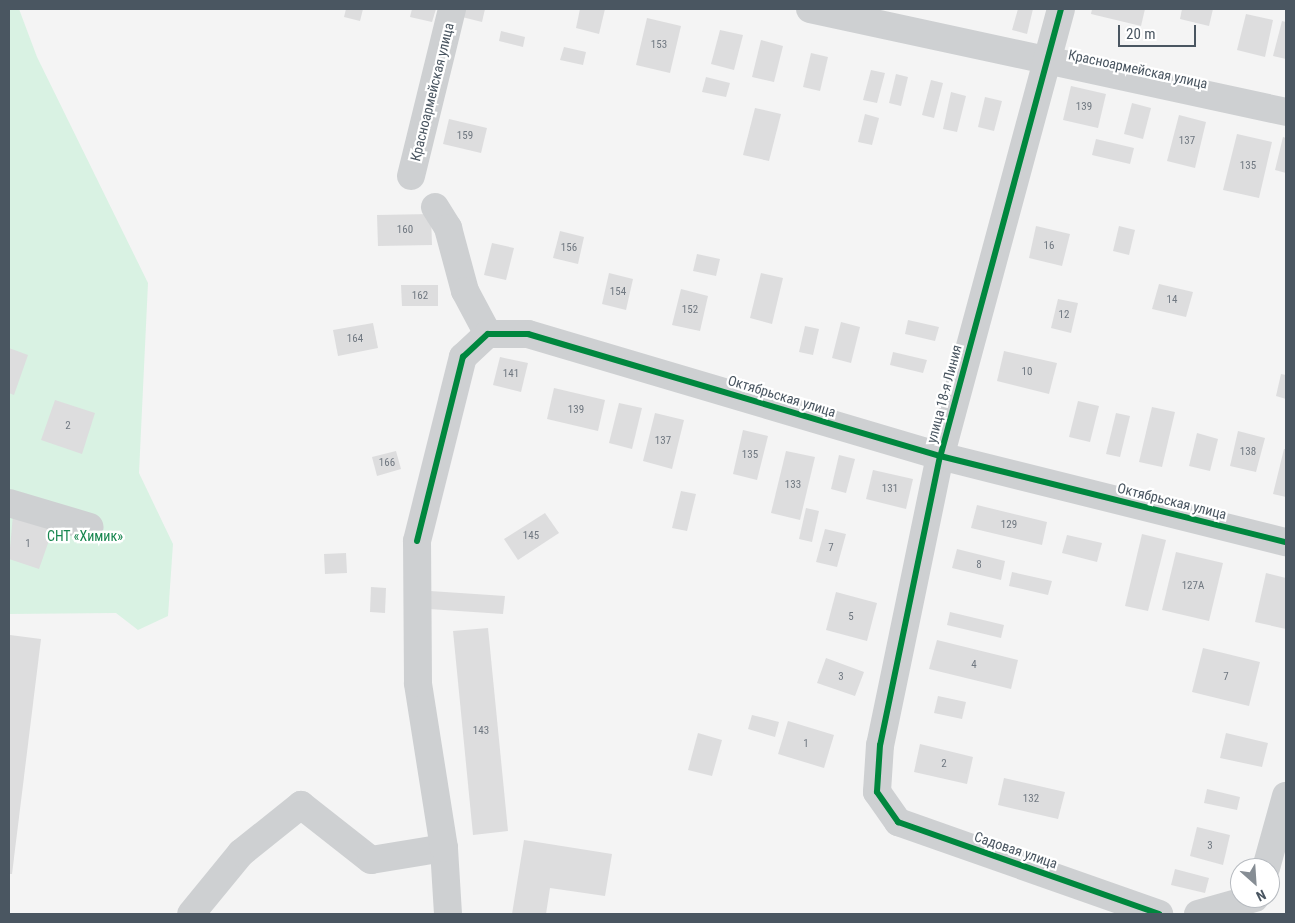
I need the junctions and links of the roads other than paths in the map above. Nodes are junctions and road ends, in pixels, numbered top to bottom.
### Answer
1 (452, 9) edge
2 (810, 9) edge
3 (1061, 9) edge
4 (1047, 63) junction
5 (1286, 112) edge
6 (411, 176) dead end
7 (436, 207) dead end
8 (488, 334) junction
9 (940, 456) junction
10 (9, 503) edge
11 (90, 527) dead end
12 (1286, 542) edge
13 (878, 792) joint
14 (1286, 796) edge
15 (444, 848) junction
16 (1269, 858) edge
17 (1230, 905) edge
18 (191, 914) edge
19 (448, 914) edge
20 (1159, 914) edge
21 (1198, 914) edge

1 - 6 street, Красноармейская улица
2 - 4 street, Красноармейская улица
3 - 4 street, улица 18-я Линия
4 - 5 street, Красноармейская улица
4 - 9 street, улица 18-я Линия
7 - 8 street
8 - 9 street, Октябрьская улица
8 - 15 street
9 - 12 street, Октябрьская улица
9 - 13 street, улица 18-я Линия
10 - 11 street
13 - 20 street, Садовая улица
14 - 16 street
15 - 18 street
15 - 19 street
17 - 21 street

